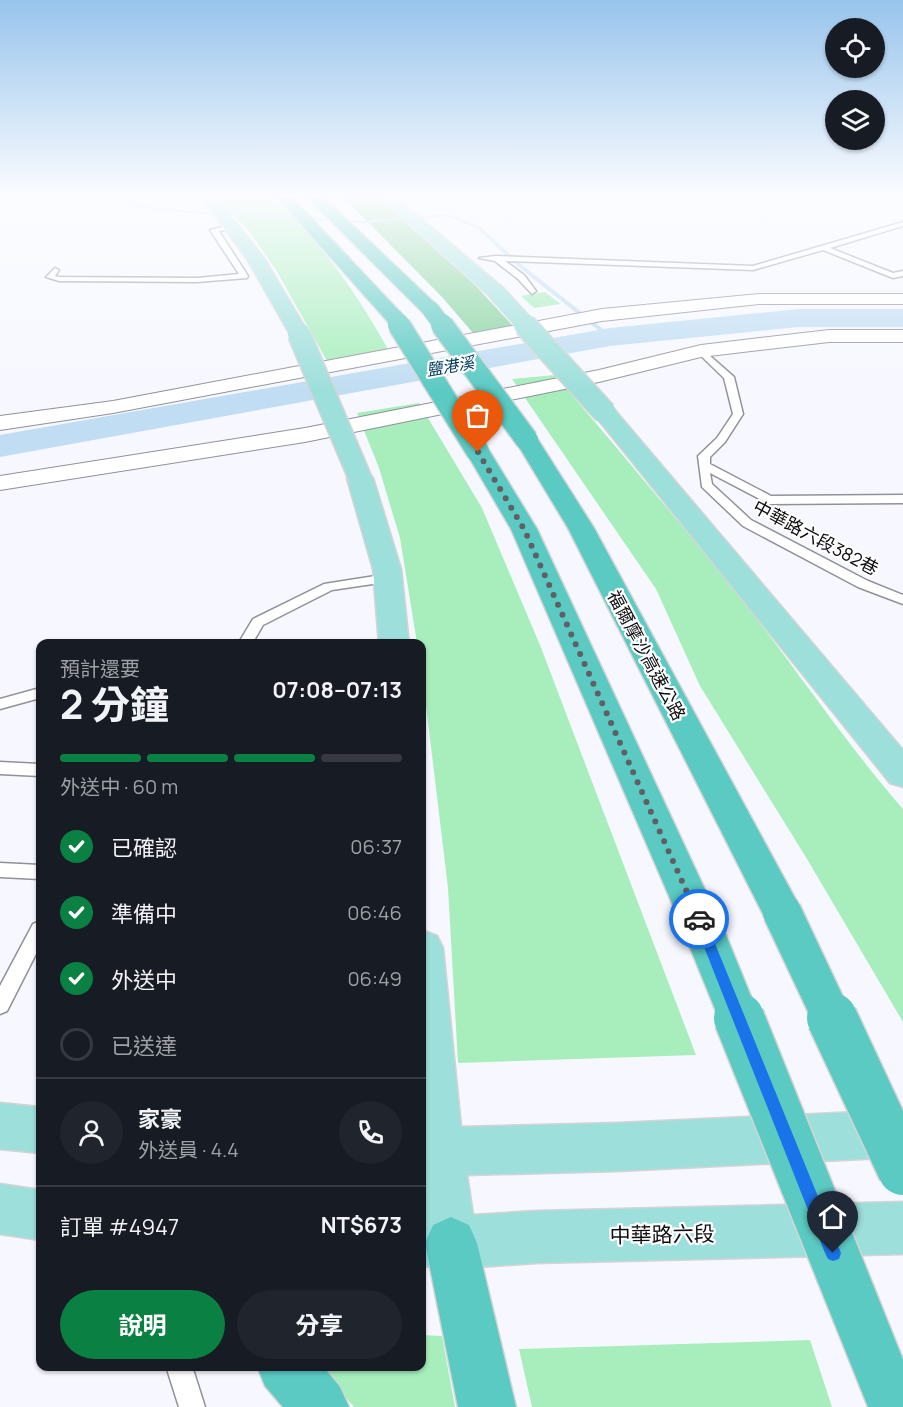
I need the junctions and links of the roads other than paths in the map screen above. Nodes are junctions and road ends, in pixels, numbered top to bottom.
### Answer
1 (233, 260) edge
2 (256, 260) edge
3 (341, 260) edge
4 (380, 260) edge
5 (459, 260) edge
6 (498, 260) edge
7 (544, 260) edge
8 (778, 260) edge
9 (853, 260) edge
10 (55, 270) dead end
11 (903, 273) edge
12 (532, 291) dead end
13 (903, 299) edge
14 (903, 336) edge
15 (701, 351) junction
16 (0, 423) edge
17 (705, 465) junction
18 (0, 483) edge
19 (903, 499) edge
20 (388, 578) junction
21 (903, 600) edge
22 (248, 639) edge
23 (394, 639) edge
24 (36, 694) edge
25 (0, 704) edge
26 (0, 768) edge
27 (36, 770) edge
28 (902, 772) edge
29 (0, 870) edge
30 (36, 872) edge
31 (36, 936) edge
32 (0, 1005) edge
33 (426, 1050) edge
34 (0, 1126) edge
35 (36, 1130) edge
36 (903, 1133) edge
37 (430, 1152) edge
38 (903, 1170) edge
39 (0, 1209) edge
40 (36, 1214) edge
41 (903, 1228) edge
42 (436, 1242) edge
43 (180, 1371) edge
44 (289, 1371) edge
45 (192, 1407) edge
46 (320, 1407) edge
47 (487, 1407) edge
48 (895, 1407) edge

1 - 10 lane
2 - 20 main road, bridge
3 - 48 highway, bridge
4 - 38 highway, 福爾摩沙高速公路, bridge
5 - 28 main road, bridge
6 - 12 lane
7 - 8 lane
9 - 11 lane
13 - 16 street
14 - 15 street
15 - 17 lane
15 - 18 street
17 - 19 lane, 中華路六段382巷
17 - 21 lane, 中華路六段382巷
20 - 22 lane
20 - 23 main road
24 - 25 lane
26 - 27 lane
29 - 30 lane
31 - 32 lane
33 - 37 main road
34 - 35 main road
36 - 37 main road
37 - 42 main road
39 - 40 main road
41 - 42 main road, 中華路六段
42 - 47 highway
43 - 45 lane
44 - 46 highway

